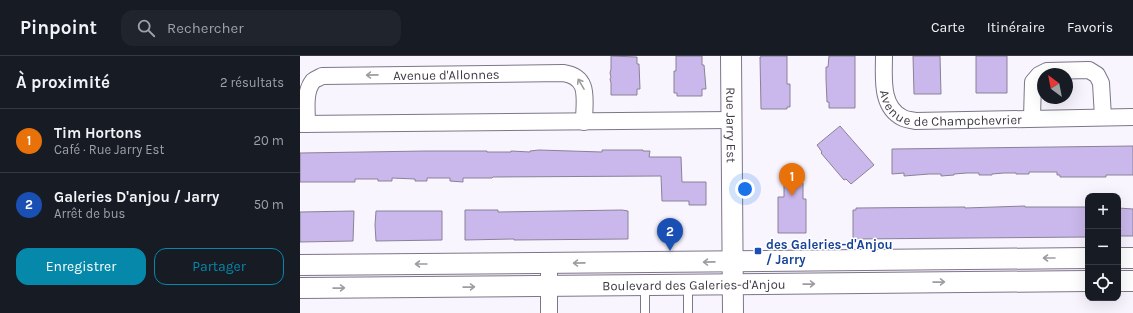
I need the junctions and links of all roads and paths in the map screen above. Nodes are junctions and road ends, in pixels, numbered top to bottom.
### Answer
1 (731, 56) edge
2 (884, 56) edge
3 (1103, 117) junction
4 (1133, 117) edge
5 (1032, 118) junction
6 (732, 120) junction
7 (584, 122) junction
8 (303, 124) edge
9 (1085, 258) edge
10 (1121, 258) edge
11 (1133, 258) edge
12 (732, 261) junction
13 (548, 263) junction
14 (300, 264) edge
15 (1085, 281) edge
16 (1121, 281) edge
17 (1133, 281) edge
18 (733, 284) junction
19 (688, 285) junction
20 (549, 286) junction
21 (645, 286) junction
22 (300, 288) edge
23 (549, 313) edge
24 (645, 313) edge
25 (688, 313) edge
26 (733, 313) edge

1 - 6 street, Rue Jarry Est
2 - 5 street, Avenue de Champchevrier
3 - 4 street, Avenue de Champchevrier
3 - 5 street, Avenue de Champchevrier
3 - 5 street, Avenue de Champchevrier
6 - 7 street, Avenue d'Allonnes
6 - 12 street, Rue Jarry Est
7 - 8 street, Avenue d'Allonnes
7 -> 8 street, Avenue d'Allonnes
9 -> 12 street, Boulevard des Galeries-d'Anjou
10 - 11 street
12 -> 13 street, Boulevard des Galeries-d'Anjou
12 - 18 street, Rue Jarry Est
13 -> 14 street, Boulevard des Galeries-d'Anjou
13 - 20 street
18 -> 15 street, Boulevard des Galeries-d'Anjou
16 - 17 street
18 - 19 street, Boulevard des Galeries-d'Anjou
18 - 26 street, Rue Jarry Est
19 - 21 street, Boulevard des Galeries-d'Anjou
19 - 25 lane
20 - 21 street, Boulevard des Galeries-d'Anjou
22 -> 20 street, Boulevard des Galeries-d'Anjou
20 - 23 street
21 - 24 lane

